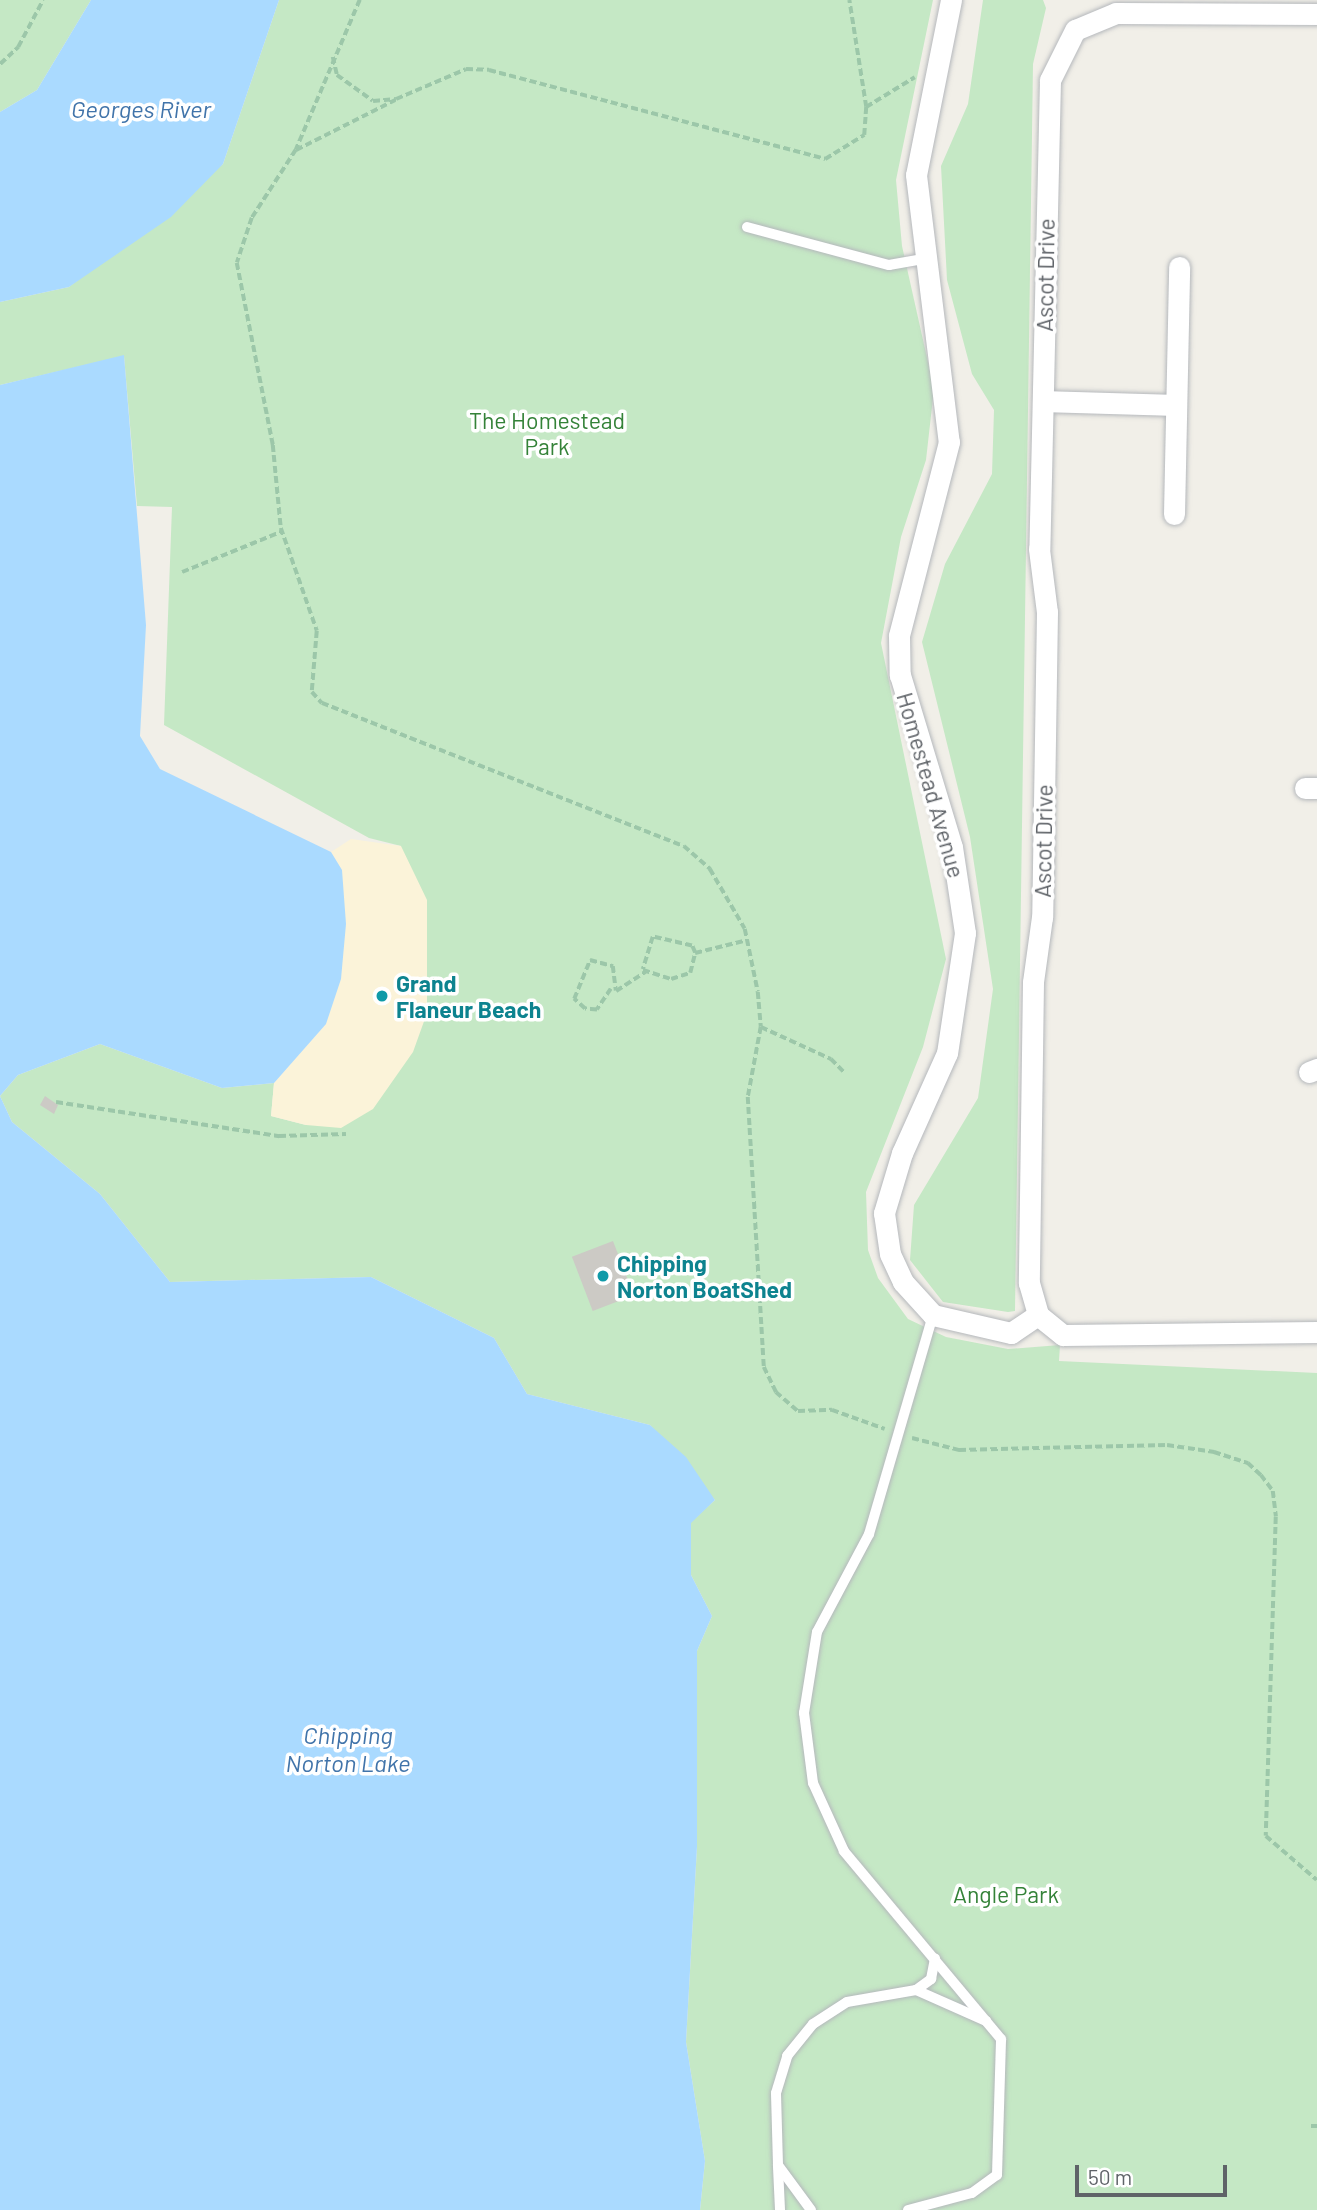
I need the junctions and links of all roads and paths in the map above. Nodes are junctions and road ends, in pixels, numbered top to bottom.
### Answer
1 (43, 0) edge
2 (360, 0) edge
3 (849, 0) edge
4 (951, 0) edge
5 (1317, 14) edge
6 (333, 57) junction
7 (0, 64) edge
8 (917, 76) dead end
9 (396, 99) junction
10 (866, 107) junction
11 (296, 149) junction
12 (747, 227) dead end
13 (925, 258) junction
14 (1179, 267) dead end
15 (1043, 401) junction
16 (1175, 405) junction
17 (1174, 514) dead end
18 (283, 531) junction
19 (182, 572) dead end
20 (744, 941) junction
21 (695, 953) junction
22 (645, 972) junction
23 (611, 989) junction
24 (761, 1027) junction
25 (845, 1073) dead end
26 (57, 1101) dead end
27 (346, 1134) dead end
28 (933, 1315) junction
29 (1038, 1315) junction
30 (1317, 1332) edge
31 (899, 1434) junction
32 (1317, 1880) edge
33 (935, 1958) junction
34 (916, 1990) junction
35 (990, 2023) junction
36 (1311, 2126) dead end
37 (1317, 2126) edge
38 (778, 2165) junction
39 (780, 2210) edge
40 (811, 2210) edge
41 (908, 2210) edge

1 - 7 path
2 - 6 path
3 - 10 path
4 - 13 street, Homestead Avenue
5 - 15 street, Ascot Drive
6 - 9 path
6 - 11 path
8 - 10 path
9 - 10 path
9 - 11 path
11 - 18 path
12 - 13 lane
13 - 28 street, Homestead Avenue
14 - 16 street
15 - 16 street
15 - 29 street, Ascot Drive
16 - 17 street
18 - 19 path
18 - 20 path
20 - 21 path
20 - 24 path
21 - 22 path
21 - 22 path
22 - 23 path
23 - 23 path
24 - 25 path
24 - 31 path
26 - 27 path
28 - 29 street
28 - 31 lane
29 - 30 street
31 - 32 path
31 - 33 lane
33 - 34 lane
33 - 35 lane
34 - 35 lane
34 - 38 lane
35 - 41 lane
36 - 37 path
38 - 39 lane
38 - 40 lane

